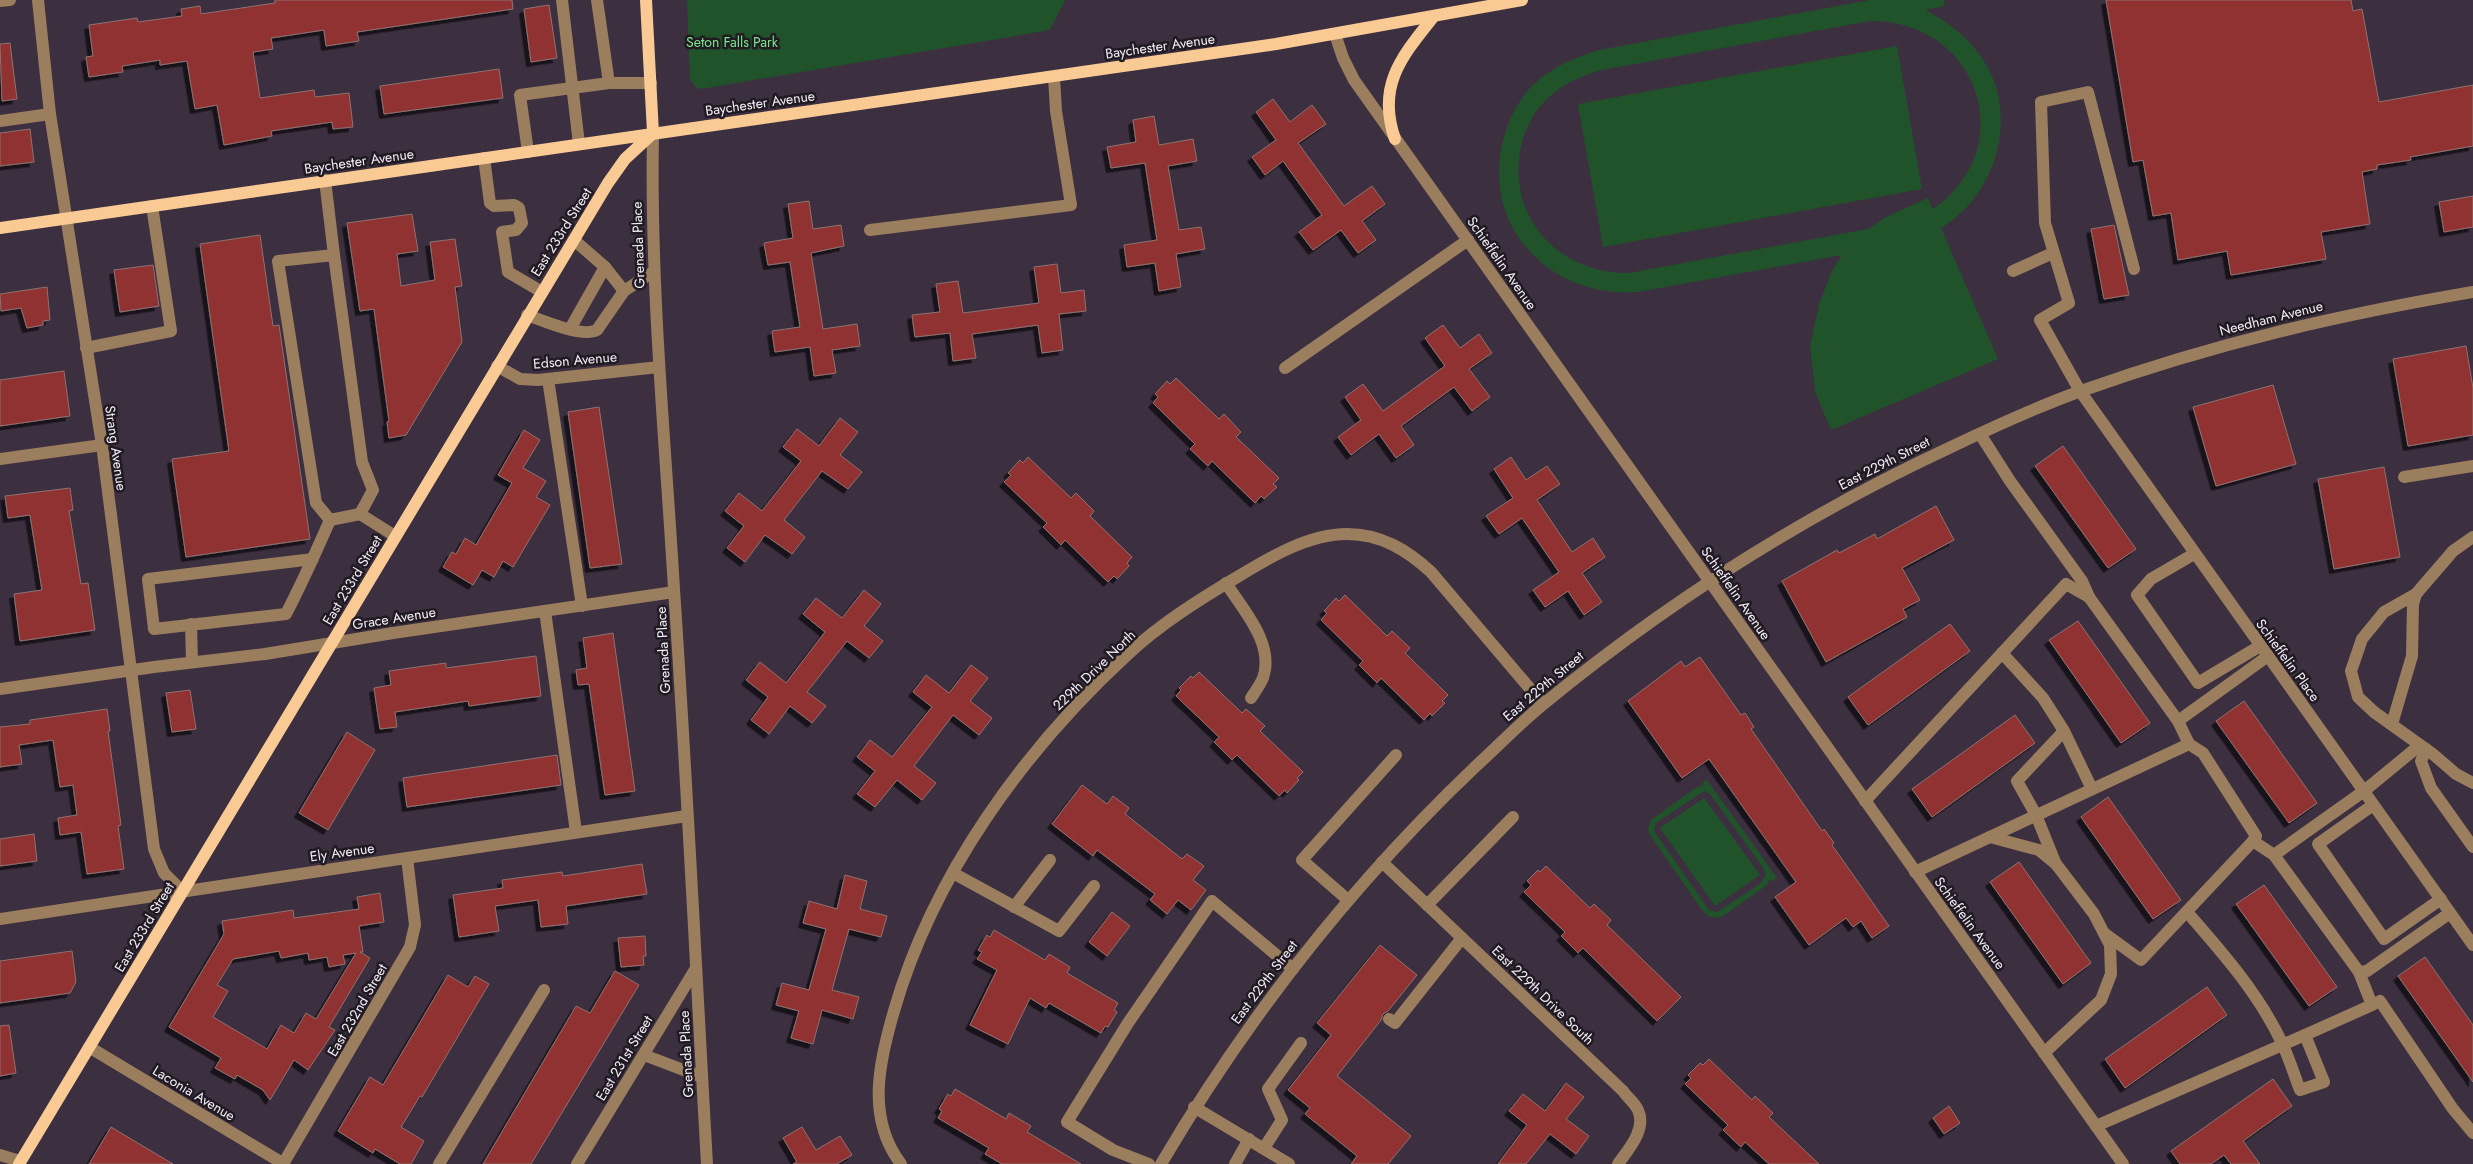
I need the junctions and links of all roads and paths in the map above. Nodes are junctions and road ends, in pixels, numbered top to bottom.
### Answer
1 (10, 0) edge
2 (38, 0) edge
3 (562, 0) edge
4 (597, 0) edge
5 (646, 0) edge
6 (1522, 0) edge
7 (0, 2) edge
8 (1434, 16) junction
9 (1335, 34) junction
10 (1054, 77) junction
11 (609, 82) junction
12 (651, 83) junction
13 (572, 87) junction
14 (50, 114) junction
15 (0, 121) edge
16 (652, 134) junction
17 (1395, 139) junction
18 (579, 144) junction
19 (528, 152) junction
20 (484, 158) junction
21 (324, 180) junction
22 (152, 206) junction
23 (66, 219) junction
24 (0, 228) edge
25 (870, 230) dead end
26 (574, 240) junction
27 (1468, 240) junction
28 (2054, 253) junction
29 (334, 255) junction
30 (605, 267) junction
31 (2134, 269) dead end
32 (2013, 271) dead end
33 (654, 272) junction
34 (624, 291) junction
35 (542, 292) junction
36 (2473, 292) edge
37 (528, 315) junction
38 (570, 329) junction
39 (86, 348) junction
40 (496, 366) junction
41 (659, 367) junction
42 (1285, 368) dead end
43 (548, 379) junction
44 (2080, 391) junction
45 (1980, 434) junction
46 (102, 445) junction
47 (0, 459) edge
48 (2473, 466) edge
49 (2404, 478) dead end
50 (360, 514) junction
51 (330, 520) junction
52 (396, 536) junction
53 (2473, 537) edge
54 (2194, 554) junction
55 (313, 559) junction
56 (1710, 582) junction
57 (1226, 583) junction
58 (674, 592) junction
59 (2416, 594) junction
60 (2090, 597) junction
61 (582, 606) junction
62 (545, 611) junction
63 (191, 624) junction
64 (332, 643) junction
65 (2264, 651) junction
66 (2002, 653) junction
67 (192, 662) junction
68 (130, 670) junction
69 (0, 689) edge
70 (1251, 698) dead end
71 (1543, 704) junction
72 (2178, 721) junction
73 (2392, 724) junction
74 (2064, 731) junction
75 (2188, 744) junction
76 (2423, 747) junction
77 (1396, 755) dead end
78 (2473, 783) edge
79 (2092, 789) junction
80 (2364, 791) junction
81 (1865, 802) junction
82 (2373, 804) junction
83 (688, 816) junction
84 (2036, 816) junction
85 (1513, 817) dead end
86 (576, 832) junction
87 (1990, 837) junction
88 (2253, 841) junction
89 (2473, 846) edge
90 (2274, 855) junction
91 (407, 858) junction
92 (1050, 860) dead end
93 (1382, 862) junction
94 (2056, 864) junction
95 (1915, 872) junction
96 (953, 873) junction
97 (1094, 886) dead end
98 (183, 892) junction
99 (2441, 899) junction
100 (1348, 900) junction
101 (1427, 905) junction
102 (1014, 906) junction
103 (2187, 912) junction
104 (2450, 913) junction
105 (0, 919) edge
106 (2104, 933) junction
107 (1462, 938) junction
108 (2473, 945) edge
109 (696, 968) junction
110 (1292, 969) junction
111 (2359, 972) junction
112 (544, 990) dead end
113 (2372, 1005) junction
114 (1389, 1019) dead end
115 (2305, 1035) junction
116 (1301, 1043) dead end
117 (2283, 1044) junction
118 (89, 1047) junction
119 (2044, 1053) junction
120 (644, 1055) junction
121 (702, 1077) junction
122 (1194, 1107) junction
123 (2096, 1126) junction
124 (2473, 1133) edge
125 (1248, 1139) junction
126 (1264, 1148) junction
127 (0, 1155) edge
128 (19, 1163) edge
129 (284, 1164) edge
130 (439, 1164) edge
131 (577, 1164) edge
132 (707, 1164) edge
133 (901, 1164) edge
134 (1150, 1164) edge
135 (1161, 1164) edge
136 (1235, 1164) edge
137 (1290, 1164) edge
138 (1618, 1164) edge
139 (2123, 1164) edge

1 - 7 street
2 - 14 street, Strang Avenue
3 - 13 street
4 - 11 street
5 - 12 main road
6 - 8 main road, Baychester Avenue
8 - 9 main road, Baychester Avenue
8 - 17 main road
9 - 10 main road, Baychester Avenue
9 - 17 street, Schieffelin Avenue
10 - 16 main road, Baychester Avenue
10 - 25 street
11 - 12 street
11 - 13 street
12 - 16 main road
13 - 18 street
13 - 19 street
14 - 15 street
14 - 23 street, Strang Avenue
16 - 18 main road, Baychester Avenue
16 - 26 main road, East 233rd Street
16 - 33 street, Grenada Place
17 - 27 street, Schieffelin Avenue
18 - 19 main road, Baychester Avenue
19 - 20 main road, Baychester Avenue
20 - 21 main road, Baychester Avenue
20 - 35 street
21 - 22 main road, Baychester Avenue
21 - 29 street
22 - 23 main road, Baychester Avenue
22 - 39 street
23 - 24 main road, Baychester Avenue
23 - 39 street, Strang Avenue
26 - 30 street
26 - 35 main road, East 233rd Street
27 - 42 street
27 - 56 street, Schieffelin Avenue
28 - 31 street
28 - 32 street
28 - 44 street, Schieffelin Place
29 - 50 street
29 - 51 street
30 - 34 street
30 - 38 street
33 - 34 street
33 - 41 street, Grenada Place
34 - 38 street
35 - 37 main road, East 233rd Street
36 - 44 street, Needham Avenue
37 - 38 street
37 - 40 main road, East 233rd Street
39 - 46 street, Strang Avenue
40 - 43 street, Edson Avenue
40 - 52 main road, East 233rd Street
41 - 43 street, Edson Avenue
41 - 58 street, Grenada Place
43 - 61 street
44 - 45 street, East 229th Street
44 - 54 street, Schieffelin Place
45 - 56 street, East 229th Street
45 - 60 street
46 - 47 street
46 - 68 street, Strang Avenue
48 - 49 street
50 - 51 street
50 - 52 street
51 - 55 street
52 - 64 main road, East 233rd Street
53 - 59 street
54 - 65 street, Schieffelin Place
54 - 65 street
55 - 63 street
55 - 63 street
56 - 71 street, East 229th Street
56 - 81 street, Schieffelin Avenue
57 - 70 street
57 - 71 street, 229th Drive North
57 - 96 street, 229th Drive North
58 - 61 street, Grace Avenue
58 - 83 street, Grenada Place
59 - 73 street
59 - 73 street
60 - 66 street
60 - 72 street
61 - 62 street, Grace Avenue
62 - 64 street, Grace Avenue
62 - 86 street
63 - 67 street
64 - 67 street, Grace Avenue
64 - 98 main road, East 233rd Street
65 - 72 street
65 - 80 street, Schieffelin Place
66 - 74 street
66 - 81 street
67 - 68 street, Grace Avenue
68 - 69 street, Grace Avenue
68 - 98 street, Strang Avenue
71 - 93 street, East 229th Street
72 - 75 street
73 - 76 street
74 - 79 street
74 - 84 street
75 - 79 street
75 - 88 street
76 - 78 street
76 - 80 street
76 - 89 street
77 - 100 street
79 - 84 street
80 - 82 street, Schieffelin Place
80 - 90 street
81 - 95 street, Schieffelin Avenue
82 - 99 street, Schieffelin Place
82 - 99 street
83 - 86 street, Ely Avenue
83 - 109 street, Grenada Place
84 - 87 street
84 - 94 street
85 - 101 street
86 - 91 street, Ely Avenue
87 - 94 street
87 - 95 street
88 - 90 street
88 - 103 street
90 - 111 street
91 - 98 street, Ely Avenue
91 - 129 street, East 232nd Street
92 - 102 street
93 - 100 street, East 229th Street
93 - 101 street, East 229th Drive South
94 - 106 street
95 - 119 street, Schieffelin Avenue
96 - 102 street
96 - 133 street, 229th Drive North
97 - 102 street
98 - 105 street, Ely Avenue
98 - 118 main road, East 233rd Street
99 - 104 street, Schieffelin Place
100 - 110 street, East 229th Street
101 - 107 street, East 229th Drive South
103 - 106 street
103 - 117 street
104 - 108 street, Schieffelin Place
104 - 111 street
106 - 119 street
107 - 114 street
107 - 138 street, East 229th Drive South
109 - 120 street, East 231st Street
109 - 121 street, Grenada Place
110 - 122 street, East 229th Street
110 - 134 street
111 - 113 street
112 - 130 street
113 - 115 street
113 - 124 street
115 - 117 street
115 - 117 street
116 - 126 street
117 - 123 street
118 - 128 main road, East 233rd Street
118 - 129 street, Laconia Avenue
119 - 123 street, Schieffelin Avenue
120 - 121 street
120 - 131 street, East 231st Street
121 - 132 street, Grenada Place
122 - 125 street
122 - 135 street, East 229th Street
123 - 139 street, Schieffelin Avenue
125 - 126 street
125 - 136 street
126 - 137 street
127 - 128 street

